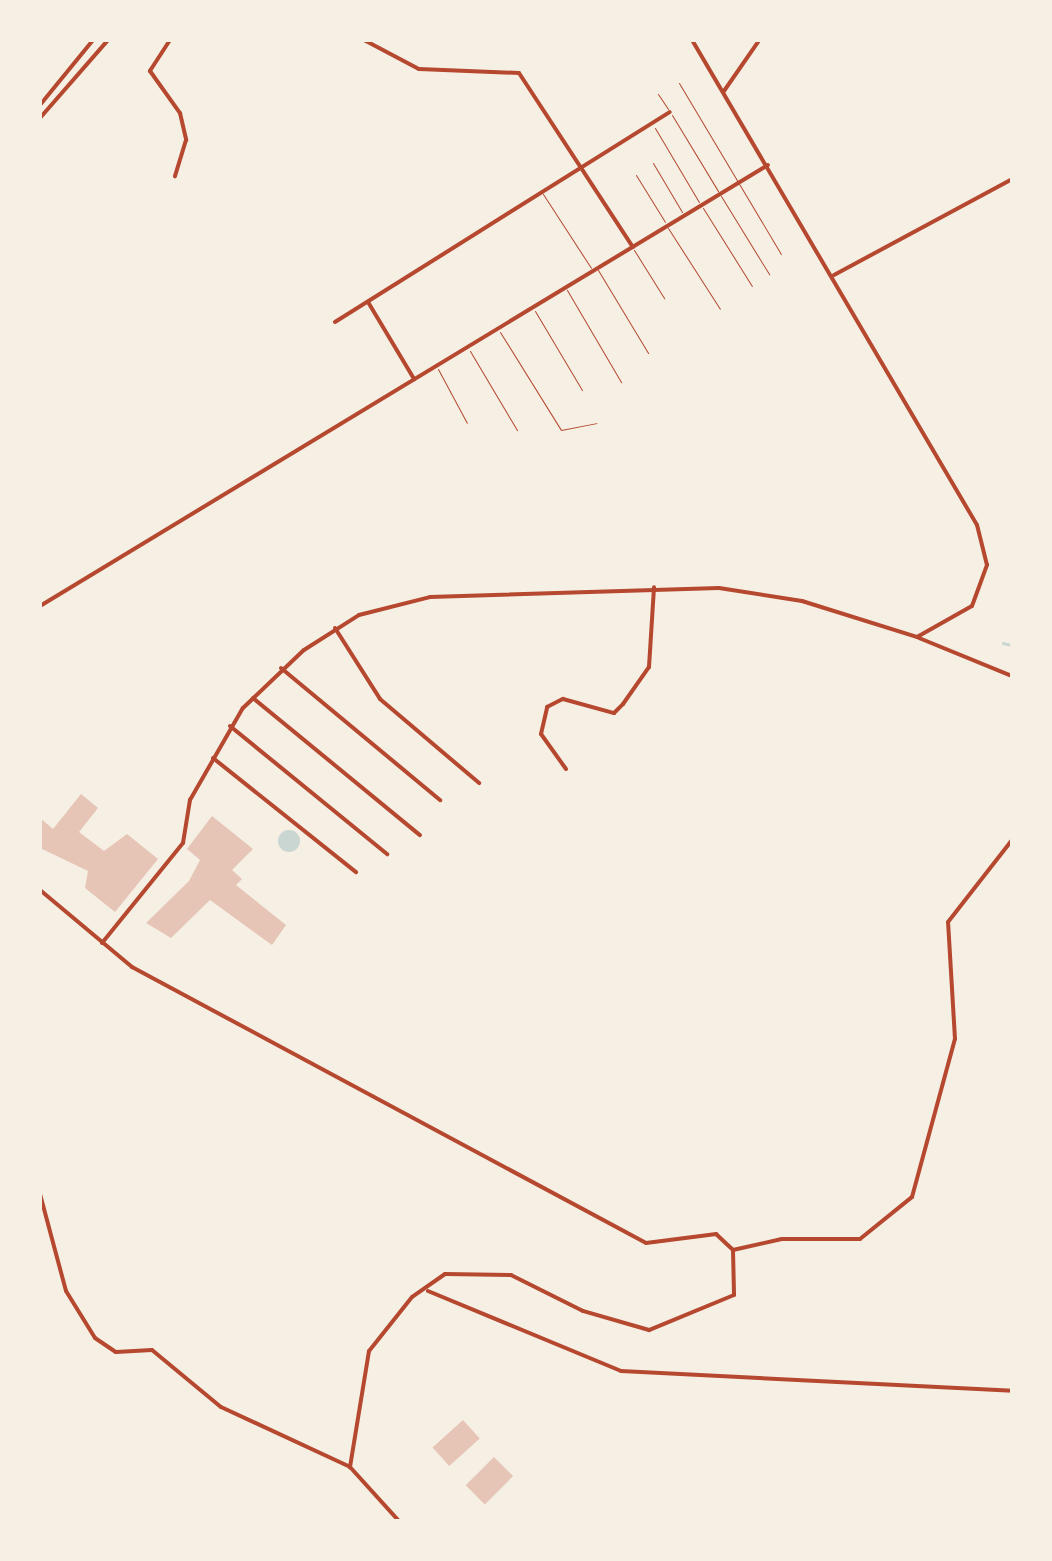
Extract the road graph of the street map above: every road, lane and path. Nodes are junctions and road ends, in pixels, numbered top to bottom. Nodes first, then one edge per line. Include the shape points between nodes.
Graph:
1 (92, 40) edge
2 (108, 40) edge
3 (170, 40) edge
4 (364, 40) edge
5 (692, 40) edge
6 (740, 40) edge
7 (816, 40) edge
8 (758, 42) edge
9 (679, 83) dead end
10 (724, 91) junction
11 (658, 94) dead end
12 (40, 105) edge
13 (670, 112) junction
14 (40, 118) edge
15 (654, 128) dead end
16 (653, 164) dead end
17 (768, 164) junction
18 (582, 167) junction
19 (636, 175) dead end
20 (175, 176) dead end
21 (1012, 179) edge
22 (738, 183) junction
23 (542, 194) junction
24 (720, 194) junction
25 (701, 205) junction
26 (684, 216) junction
27 (667, 226) junction
28 (632, 247) junction
29 (780, 254) dead end
30 (595, 269) junction
31 (769, 274) dead end
32 (834, 275) junction
33 (752, 286) dead end
34 (566, 287) junction
35 (664, 298) dead end
36 (368, 302) junction
37 (532, 307) junction
38 (720, 309) dead end
39 (335, 322) dead end
40 (498, 328) junction
41 (467, 347) junction
42 (648, 353) dead end
43 (436, 365) junction
44 (414, 378) junction
45 (621, 382) dead end
46 (582, 390) dead end
47 (468, 423) dead end
48 (596, 423) dead end
49 (516, 430) dead end
50 (654, 587) junction
51 (40, 606) edge
52 (335, 628) junction
53 (917, 637) junction
54 (281, 668) junction
55 (1012, 676) edge
56 (253, 698) junction
57 (230, 726) junction
58 (212, 758) junction
59 (566, 769) dead end
60 (478, 783) dead end
61 (440, 800) dead end
62 (420, 836) dead end
63 (1012, 840) edge
64 (387, 854) dead end
65 (356, 872) dead end
66 (40, 890) edge
67 (102, 943) junction
68 (40, 1194) edge
69 (734, 1250) junction
70 (428, 1290) junction
71 (1012, 1391) edge
72 (350, 1467) junction
73 (399, 1521) edge

1 - 12 street
2 - 14 street
3 - 20 street via 150,71 180,113 186,140
4 - 18 street via 419,69 514,69
5 - 10 street
6 - 8 street
7 - 8 street
8 - 10 street
9 - 22 lane
10 - 17 street
11 - 13 lane
13 - 18 street
13 - 24 lane
15 - 25 lane
16 - 26 lane
17 - 22 street
17 - 32 street
18 - 23 street
18 - 28 street
19 - 27 lane
21 - 32 street
22 - 24 street
22 - 29 lane
23 - 30 lane
23 - 36 street
24 - 25 street
24 - 31 lane
25 - 26 street
25 - 33 lane
26 - 27 street
27 - 28 street
27 - 38 lane
28 - 30 street
28 - 35 lane
30 - 34 street
30 - 42 lane
32 - 53 street via 986,548 985,580 965,616
34 - 37 street
34 - 45 lane
36 - 39 street
36 - 44 street
37 - 40 street
37 - 46 lane
40 - 41 street
40 - 48 lane via 561,430
41 - 43 street
41 - 49 lane
43 - 44 street
43 - 47 lane
44 - 51 street
50 - 52 street via 430,597
50 - 53 street via 802,601
50 - 59 street via 648,667 623,704 614,713 563,699 548,706 541,734
52 - 54 street
52 - 60 street via 380,700
53 - 55 street
54 - 56 street
54 - 61 street
56 - 57 street
56 - 62 street
57 - 58 street
57 - 64 street
58 - 65 street
58 - 67 street via 190,800 183,843
63 - 69 street via 948,922 955,1039 912,1198 860,1239 782,1239
66 - 67 street
67 - 69 street via 646,1243 716,1234
68 - 72 street via 70,1302 94,1338 116,1352 152,1350 222,1407
69 - 70 street via 734,1295 649,1330 485,1269 444,1274
70 - 71 street via 621,1371
70 - 72 street via 390,1320 370,1351
72 - 73 street

